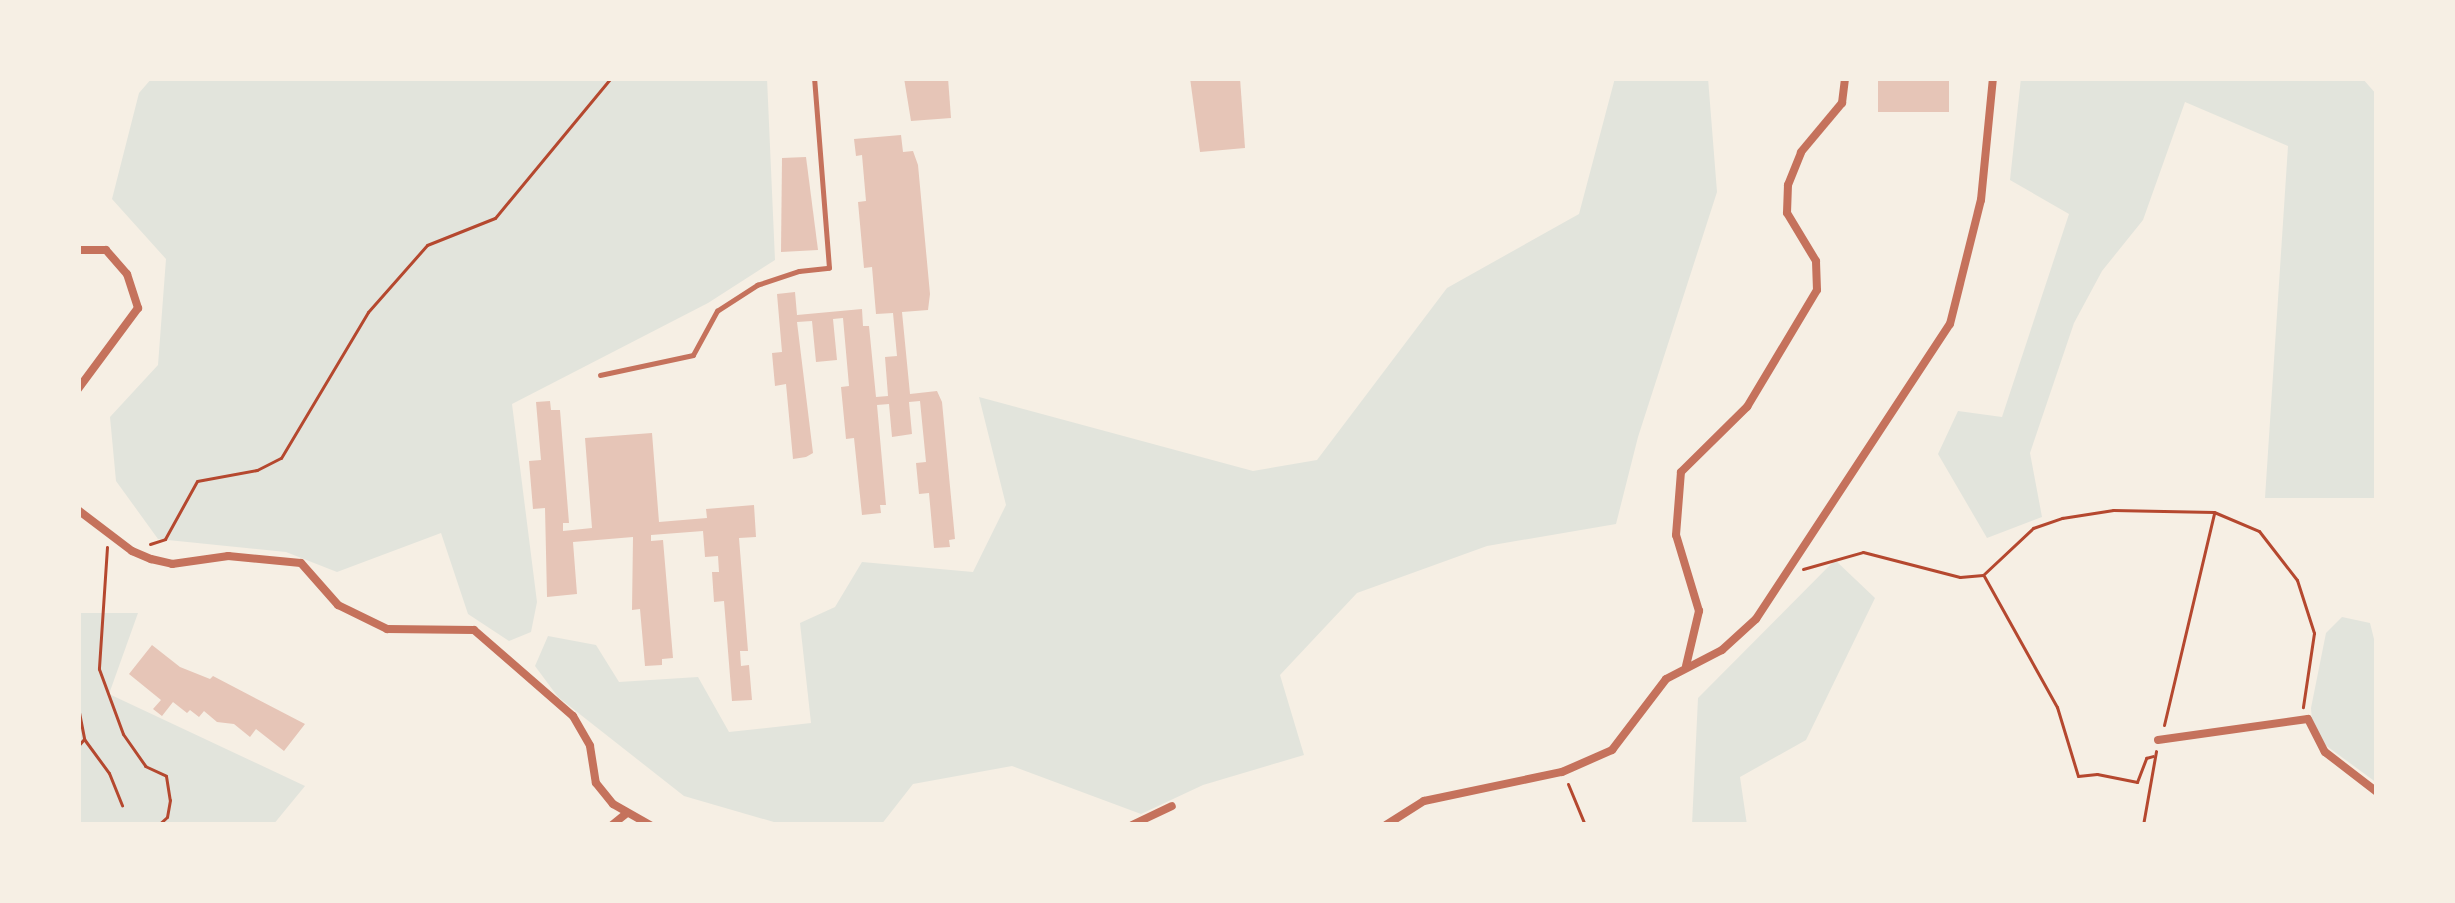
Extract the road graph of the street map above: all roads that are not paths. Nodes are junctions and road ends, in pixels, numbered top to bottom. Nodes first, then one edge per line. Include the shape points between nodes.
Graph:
1 (814, 78) edge
2 (1845, 78) edge
3 (1993, 78) edge
4 (78, 250) edge
5 (600, 375) dead end
6 (78, 389) edge
7 (78, 510) edge
8 (1686, 668) junction
9 (2158, 740) road end
10 (2377, 792) edge
11 (1172, 806) dead end
12 (627, 814) junction
13 (612, 825) edge
14 (650, 825) edge
15 (1132, 825) edge
16 (1385, 825) edge

1 - 5 lane via 829,268 757,286 717,311 693,355
2 - 8 street via 1842,103 1801,152 1788,184 1786,212 1816,261 1817,290 1747,407 1681,472 1676,536 1699,610
3 - 8 street via 1981,200 1950,324 1756,619
4 - 6 street via 106,250 127,274 138,308
7 - 12 street via 132,551 172,564 228,556 301,563 338,605 387,628 474,630 573,716 590,746 596,783
8 - 16 street via 1666,679 1612,750 1562,772 1424,801
9 - 10 street via 2308,719 2325,752
11 - 15 street
12 - 13 street
12 - 14 street

